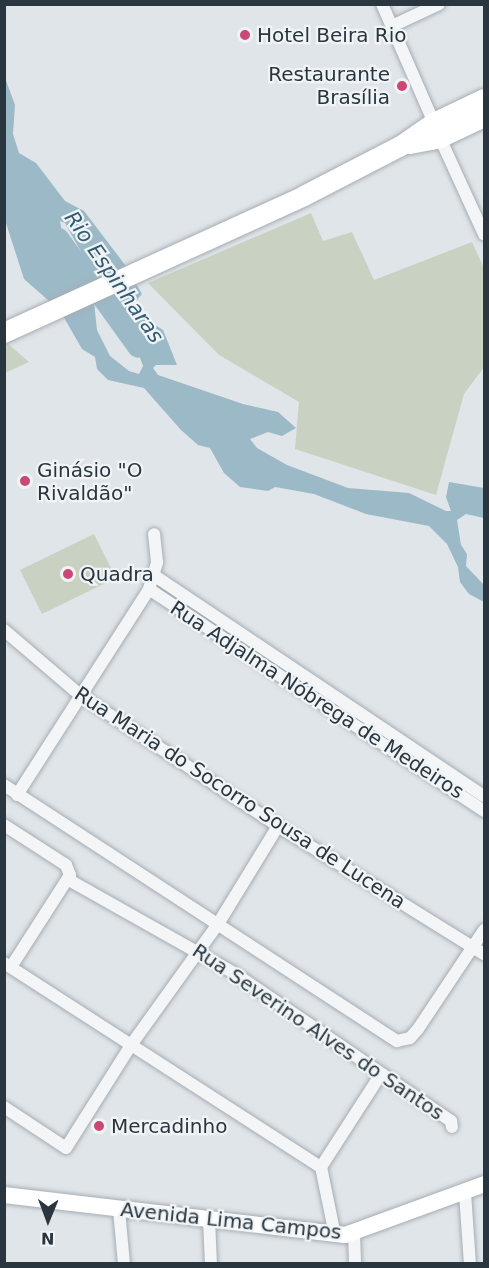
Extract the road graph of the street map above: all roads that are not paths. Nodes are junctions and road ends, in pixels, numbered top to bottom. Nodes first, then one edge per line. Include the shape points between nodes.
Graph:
1 (382, 4) edge
2 (439, 4) edge
3 (392, 26) junction
4 (484, 99) edge
5 (484, 117) edge
6 (437, 130) junction
7 (484, 231) edge
8 (5, 332) edge
9 (154, 534) dead end
10 (155, 576) junction
11 (149, 589) junction
12 (4, 630) edge
13 (80, 694) junction
14 (4, 784) edge
15 (17, 795) junction
16 (484, 796) edge
17 (484, 811) edge
18 (4, 825) edge
19 (278, 826) junction
20 (69, 880) junction
21 (218, 924) junction
22 (484, 930) edge
23 (196, 950) junction
24 (479, 951) edge
25 (8, 965) edge
26 (131, 1045) junction
27 (381, 1074) junction
28 (4, 1107) edge
29 (452, 1127) dead end
30 (321, 1167) junction
31 (484, 1184) edge
32 (465, 1193) junction
33 (4, 1195) edge
34 (119, 1210) junction
35 (209, 1221) junction
36 (354, 1233) junction
37 (335, 1235) junction
38 (124, 1263) edge
39 (211, 1263) edge
40 (356, 1263) edge
41 (470, 1263) edge

1 - 3 street
2 - 3 street
3 - 6 street
4 - 6 main road
5 - 6 main road
6 - 7 street
6 - 8 main road via 304,196
9 - 10 street
10 - 11 street
10 - 16 street, Rua Adjalma Nóbrega de Medeiros
11 - 13 street
11 - 17 street, Rua Adjalma Nóbrega de Medeiros
12 - 13 street, Rua Maria do Socorro Sousa de Lucena
13 - 15 street
13 - 19 street, Rua Maria do Socorro Sousa de Lucena
14 - 15 street, Rua Severino Alves do Santos
15 - 21 street, Rua Severino Alves do Santos
18 - 20 street, Rua Severino Alves do Santos via 66,865
19 - 21 street
19 - 24 street, Rua Maria do Socorro Sousa de Lucena
20 - 23 street, Rua Severino Alves do Santos
20 - 25 street
21 - 23 street
21 - 24 street, Rua Severino Alves do Santos via 391,1038 403,1041 418,1029
22 - 24 street
23 - 26 street
23 - 27 street, Rua Severino Alves do Santos
25 - 26 street
26 - 28 street via 66,1148
26 - 30 street
27 - 29 street, Rua Severino Alves do Santos via 451,1121
27 - 30 street
30 - 37 street
31 - 32 main road, Avenida Lima Campos
32 - 36 main road, Avenida Lima Campos
32 - 41 street
33 - 34 main road, Avenida Lima Campos
34 - 35 main road, Avenida Lima Campos
34 - 38 street
35 - 37 main road, Avenida Lima Campos
35 - 39 street
36 - 37 main road, Avenida Lima Campos
36 - 40 street

